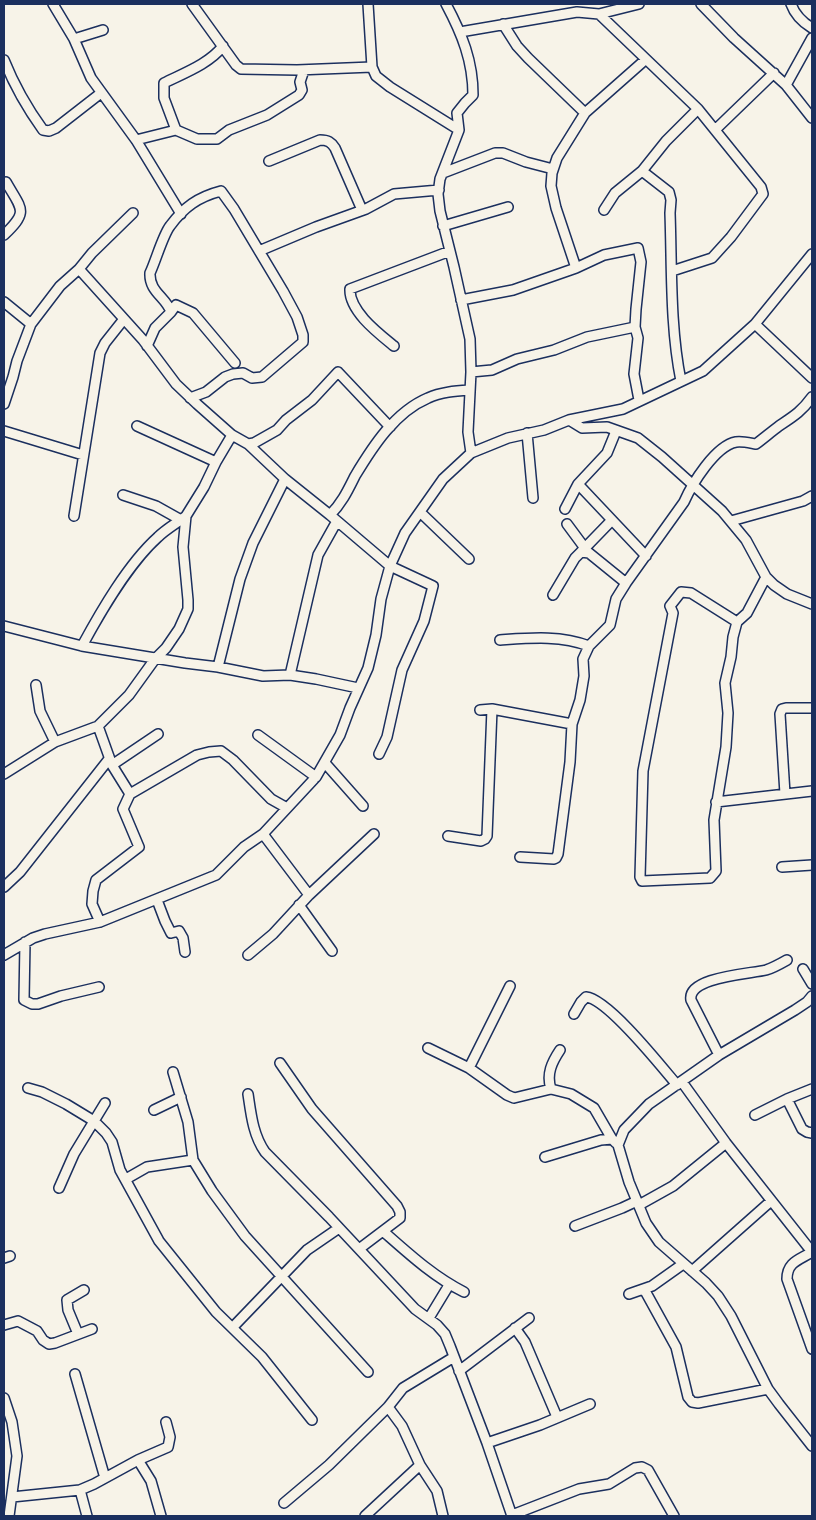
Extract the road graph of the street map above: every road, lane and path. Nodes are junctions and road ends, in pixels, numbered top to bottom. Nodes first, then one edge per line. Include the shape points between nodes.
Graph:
1 (53, 4) edge
2 (192, 4) edge
3 (368, 4) edge
4 (446, 4) edge
5 (639, 4) edge
6 (701, 4) edge
7 (791, 4) edge
8 (599, 14) junction
9 (503, 24) junction
10 (812, 28) edge
11 (103, 30) dead end
12 (460, 32) junction
13 (812, 38) edge
14 (74, 40) junction
15 (223, 46) junction
16 (216, 54) junction
17 (4, 60) edge
18 (232, 60) junction
19 (645, 60) junction
20 (372, 67) junction
21 (304, 70) junction
22 (774, 72) junction
23 (786, 85) junction
24 (101, 92) junction
25 (698, 109) junction
26 (585, 113) junction
27 (812, 118) edge
28 (176, 130) junction
29 (459, 130) junction
30 (715, 130) junction
31 (136, 140) junction
32 (270, 161) dead end
33 (553, 169) junction
34 (642, 171) junction
35 (443, 173) junction
36 (6, 182) dead end
37 (439, 190) junction
38 (508, 207) dead end
39 (362, 210) junction
40 (604, 210) dead end
41 (134, 213) dead end
42 (181, 214) junction
43 (443, 226) junction
44 (4, 235) edge
45 (259, 250) junction
46 (450, 251) junction
47 (812, 254) edge
48 (576, 268) junction
49 (79, 269) junction
50 (672, 271) junction
51 (462, 300) junction
52 (4, 302) edge
53 (172, 312) junction
54 (124, 319) junction
55 (31, 324) junction
56 (755, 324) junction
57 (635, 327) junction
58 (147, 346) junction
59 (394, 346) dead end
60 (235, 363) dead end
61 (471, 372) junction
62 (812, 378) edge
63 (681, 381) junction
64 (470, 390) junction
65 (812, 397) edge
66 (190, 398) junction
67 (639, 400) junction
68 (4, 404) edge
69 (569, 420) junction
70 (137, 426) dead end
71 (390, 427) junction
72 (4, 431) edge
73 (616, 431) junction
74 (527, 433) junction
75 (232, 435) junction
76 (248, 444) junction
77 (471, 453) junction
78 (83, 455) junction
79 (216, 462) junction
80 (285, 479) junction
81 (578, 484) junction
82 (692, 484) junction
83 (123, 495) dead end
84 (812, 496) edge
85 (533, 498) dead end
86 (565, 509) dead end
87 (420, 512) junction
88 (74, 516) dead end
89 (184, 518) junction
90 (334, 518) junction
91 (612, 520) junction
92 (731, 521) junction
93 (567, 524) dead end
94 (585, 551) junction
95 (646, 556) junction
96 (470, 559) dead end
97 (390, 566) junction
98 (766, 577) junction
99 (626, 583) junction
100 (553, 595) dead end
101 (812, 604) edge
102 (738, 622) junction
103 (4, 626) edge
104 (500, 640) dead end
105 (82, 646) junction
106 (589, 646) junction
107 (155, 659) junction
108 (218, 666) junction
109 (290, 675) junction
110 (36, 685) dead end
111 (358, 688) junction
112 (812, 708) edge
113 (492, 709) junction
114 (480, 710) dead end
115 (572, 724) junction
116 (98, 726) junction
117 (158, 734) dead end
118 (258, 734) dead end
119 (55, 742) junction
120 (379, 754) dead end
121 (110, 762) junction
122 (326, 763) junction
123 (4, 774) edge
124 (316, 778) junction
125 (812, 791) edge
126 (130, 794) junction
127 (785, 794) junction
128 (716, 802) junction
129 (363, 806) dead end
130 (286, 808) junction
131 (263, 834) junction
132 (374, 834) dead end
133 (448, 836) dead end
134 (520, 857) dead end
135 (812, 865) edge
136 (782, 867) dead end
137 (4, 887) edge
138 (309, 895) junction
139 (157, 900) junction
140 (299, 905) junction
141 (100, 922) junction
142 (25, 942) junction
143 (332, 951) dead end
144 (185, 952) dead end
145 (4, 955) edge
146 (248, 955) dead end
147 (787, 960) dead end
148 (803, 969) dead end
149 (812, 984) edge
150 (100, 986) dead end
151 (510, 986) dead end
152 (812, 996) edge
153 (574, 1014) dead end
154 (428, 1048) dead end
155 (560, 1050) dead end
156 (719, 1055) junction
157 (280, 1063) dead end
158 (469, 1068) junction
159 (173, 1072) dead end
160 (680, 1084) junction
161 (28, 1088) dead end
162 (551, 1089) junction
163 (812, 1089) edge
164 (248, 1094) dead end
165 (181, 1097) junction
166 (787, 1099) junction
167 (105, 1103) dead end
168 (154, 1110) dead end
169 (754, 1115) dead end
170 (94, 1121) junction
171 (812, 1132) edge
172 (615, 1142) junction
173 (726, 1143) junction
174 (545, 1156) dead end
175 (193, 1160) junction
176 (126, 1179) junction
177 (59, 1188) dead end
178 (771, 1201) junction
179 (638, 1203) junction
180 (575, 1226) dead end
181 (339, 1228) junction
182 (384, 1232) junction
183 (359, 1249) junction
184 (812, 1252) edge
185 (683, 1264) junction
186 (692, 1271) junction
187 (281, 1275) junction
188 (449, 1284) junction
189 (644, 1289) junction
190 (84, 1290) dead end
191 (464, 1292) dead end
192 (629, 1294) dead end
193 (429, 1318) junction
194 (528, 1318) dead end
195 (4, 1325) edge
196 (233, 1327) junction
197 (515, 1328) junction
198 (92, 1329) dead end
199 (78, 1334) junction
200 (812, 1348) edge
201 (454, 1357) junction
202 (459, 1371) junction
203 (368, 1372) dead end
204 (75, 1374) dead end
205 (768, 1389) junction
206 (4, 1398) edge
207 (590, 1404) dead end
208 (388, 1407) junction
209 (557, 1417) junction
210 (312, 1420) dead end
211 (166, 1422) dead end
212 (487, 1443) junction
213 (812, 1446) edge
214 (138, 1460) junction
215 (420, 1465) junction
216 (105, 1478) junction
217 (80, 1490) junction
218 (12, 1497) junction
219 (284, 1502) dead end
220 (9, 1516) edge
221 (87, 1516) edge
222 (161, 1516) edge
223 (366, 1516) edge
224 (443, 1516) edge
225 (512, 1516) edge
226 (674, 1516) edge

1 - 14 street
2 - 15 street
3 - 20 street
4 - 12 street
5 - 8 street
6 - 22 street
7 - 10 street via 802,22
8 - 9 street via 577,12
8 - 19 street
9 - 12 street
9 - 26 street via 528,58
11 - 14 street
12 - 29 street via 471,61 473,95 457,114
13 - 23 street
14 - 24 street
15 - 16 street
15 - 18 street
16 - 18 street
16 - 28 street via 164,83 164,98
17 - 24 street via 31,115 43,130 56,128
18 - 21 street via 241,69
19 - 25 street
19 - 26 street
20 - 21 street
20 - 29 street via 376,76 390,87
21 - 28 street via 299,95 217,139 197,138
22 - 23 street
22 - 30 street
23 - 27 street
24 - 31 street
25 - 30 street
25 - 34 street via 666,140
26 - 33 street
28 - 31 street
29 - 35 street
30 - 50 street via 761,187 763,194 712,258
31 - 42 street
32 - 39 street via 320,140 331,142
33 - 35 street via 495,153
33 - 48 street via 551,186
34 - 40 street via 615,193
34 - 50 street via 669,192 672,200
35 - 37 street
36 - 44 street via 21,215
37 - 39 street via 394,194
37 - 43 street
38 - 43 street
39 - 45 street
41 - 49 street
42 - 45 street via 191,203 221,191
42 - 53 street via 169,227 149,280
43 - 46 street
45 - 66 street via 297,317 303,342 262,377 233,374 206,392
46 - 51 street
46 - 59 street via 350,289 350,296 360,314
47 - 56 street
48 - 51 street via 513,290
48 - 57 street via 604,256 638,248 641,262
49 - 54 street
49 - 55 street via 60,286
50 - 63 street via 677,363
51 - 61 street via 470,338
52 - 55 street
53 - 58 street via 154,328
53 - 60 street via 176,305 194,313
54 - 58 street
54 - 78 street via 100,353
55 - 68 street
56 - 62 street
56 - 63 street via 703,371
57 - 61 street via 587,337 492,370
57 - 67 street via 638,338 634,374
58 - 66 street
61 - 64 street
63 - 67 street
64 - 71 street via 450,391 428,398 398,417
64 - 77 street via 468,432
65 - 82 street via 804,409 756,444 735,442 723,449
66 - 75 street
67 - 69 street via 623,409
69 - 73 street via 582,428 607,427
69 - 74 street
70 - 79 street
71 - 76 street via 338,372 277,430
71 - 90 street via 372,448
72 - 78 street
73 - 81 street via 607,453
73 - 82 street via 638,438
74 - 77 street
74 - 85 street
75 - 76 street
75 - 79 street
76 - 80 street
77 - 87 street via 443,479
78 - 88 street
79 - 89 street
80 - 90 street
80 - 108 street via 253,543 240,579
81 - 86 street
81 - 91 street
82 - 92 street
82 - 95 street via 684,502
83 - 89 street
84 - 92 street
87 - 96 street
87 - 97 street via 405,533
89 - 105 street via 157,537 134,565
89 - 107 street via 188,609 179,629
90 - 97 street
90 - 109 street via 318,555
91 - 94 street
91 - 95 street
92 - 98 street via 746,540
93 - 94 street
94 - 99 street
94 - 100 street via 575,558
95 - 99 street
97 - 111 street via 368,668
97 - 120 street via 433,586 433,589 424,621 402,670 387,737
98 - 101 street via 787,594
98 - 102 street via 747,613
99 - 106 street via 616,599 610,625
102 - 128 street via 725,683 727,730
102 - 128 street via 691,593 681,592 670,606 673,614 643,771 642,881 714,876
103 - 105 street
104 - 106 street via 558,638
105 - 107 street
106 - 115 street via 583,659 580,700
107 - 108 street
107 - 116 street via 129,695
108 - 109 street via 263,676
109 - 111 street
110 - 119 street via 40,711
111 - 122 street
112 - 127 street via 786,708 780,714
113 - 114 street
113 - 115 street
113 - 133 street via 487,836 481,840
115 - 134 street via 566,796 556,858
116 - 119 street
116 - 121 street
117 - 121 street
118 - 124 street
119 - 123 street
121 - 126 street
121 - 137 street via 20,872
122 - 124 street
122 - 129 street
124 - 130 street
125 - 127 street
126 - 130 street via 197,755 221,752 271,799
126 - 141 street via 123,809 139,847 96,880 92,904
127 - 128 street
130 - 131 street
131 - 138 street
131 - 139 street via 244,847 216,875
132 - 138 street
135 - 136 street
138 - 140 street
139 - 141 street
139 - 144 street via 171,932 179,931 183,938
140 - 143 street
140 - 146 street
141 - 142 street via 45,934
142 - 145 street
142 - 150 street via 24,1000 28,1003 38,1004
147 - 156 street via 768,970 715,979 692,990 691,1000
148 - 149 street
151 - 158 street
152 - 156 street via 795,1010
153 - 160 street via 586,997 603,1005
154 - 158 street
155 - 162 street via 550,1070
156 - 160 street
157 - 182 street via 312,1109 397,1206 400,1218
158 - 162 street via 514,1098
159 - 165 street
160 - 172 street via 649,1104
160 - 173 street
161 - 170 street via 42,1092
162 - 172 street via 571,1094 594,1108
163 - 166 street
164 - 181 street via 254,1127 265,1152
165 - 168 street
165 - 175 street
166 - 169 street
166 - 171 street via 802,1129
167 - 170 street
170 - 176 street via 112,1142
170 - 177 street
172 - 174 street via 601,1140
172 - 179 street
173 - 178 street
173 - 179 street via 673,1186
175 - 176 street via 147,1167
175 - 187 street via 226,1213
176 - 196 street via 159,1241 216,1312
178 - 184 street
178 - 186 street
179 - 180 street
179 - 185 street via 659,1242
181 - 183 street
181 - 187 street via 307,1250
182 - 183 street
182 - 188 street
183 - 193 street via 416,1309
184 - 200 street via 791,1264 787,1270 787,1279
185 - 186 street
185 - 189 street
186 - 205 street via 718,1296 731,1316
187 - 196 street
187 - 203 street
188 - 191 street
188 - 193 street
189 - 192 street
189 - 205 street via 676,1346 692,1402
190 - 199 street via 67,1300
193 - 201 street via 445,1334
194 - 197 street
195 - 199 street via 18,1321 31,1326 49,1344
196 - 210 street via 262,1357
197 - 202 street
197 - 209 street via 525,1342
198 - 199 street
201 - 202 street
201 - 208 street via 403,1388
202 - 212 street
204 - 216 street
205 - 213 street
206 - 218 street via 15,1439
207 - 209 street
208 - 215 street via 402,1426
208 - 219 street via 329,1465
209 - 212 street
211 - 214 street via 170,1437 168,1447
212 - 225 street
214 - 216 street
214 - 222 street via 150,1481
215 - 223 street
215 - 224 street via 437,1491
216 - 217 street
217 - 218 street
217 - 221 street
218 - 220 street
225 - 226 street via 579,1489 609,1484 642,1467 648,1470

